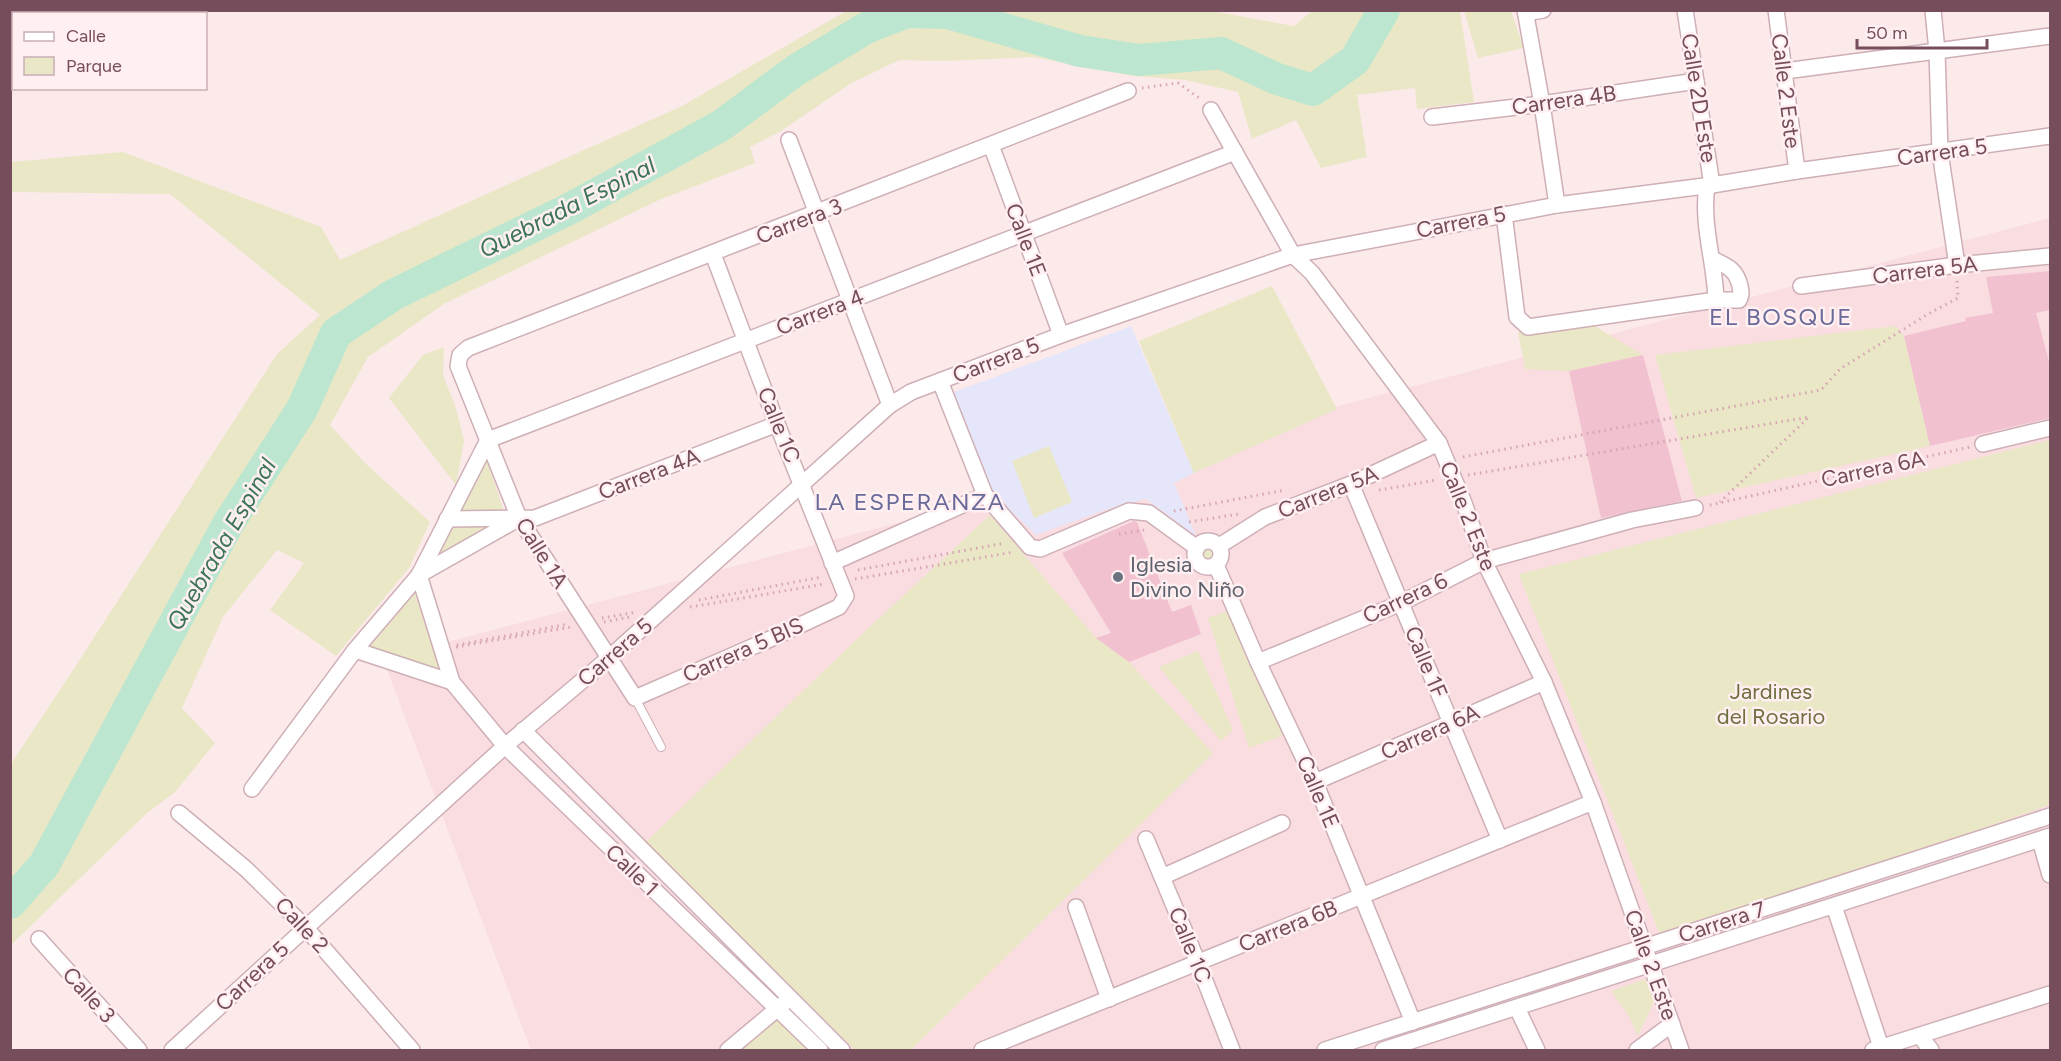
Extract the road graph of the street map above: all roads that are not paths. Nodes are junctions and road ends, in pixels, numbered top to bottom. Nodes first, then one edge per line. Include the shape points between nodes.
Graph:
1 (1543, 10) edge
2 (1685, 10) edge
3 (1776, 10) edge
4 (1933, 10) edge
5 (1525, 12) edge
6 (2050, 36) edge
7 (1937, 51) junction
8 (1785, 71) junction
9 (1696, 81) junction
10 (1128, 91) road end
11 (1542, 104) junction
12 (1211, 110) road end
13 (1432, 117) dead end
14 (2050, 136) edge
15 (789, 140) dead end
16 (991, 145) junction
17 (1235, 152) junction
18 (1940, 152) junction
19 (1797, 171) junction
20 (1710, 186) junction
21 (1557, 205) junction
22 (817, 214) junction
23 (1504, 214) junction
24 (1024, 234) junction
25 (713, 254) junction
26 (1293, 255) junction
27 (2050, 256) edge
28 (1712, 259) junction
29 (1957, 265) junction
30 (1801, 286) dead end
31 (1716, 300) junction
32 (850, 301) junction
33 (1062, 335) junction
34 (746, 341) junction
35 (468, 348) joint
36 (940, 381) junction
37 (890, 405) junction
38 (777, 424) junction
39 (2050, 428) edge
40 (488, 441) junction
41 (1439, 443) junction
42 (1983, 444) road end
43 (803, 483) junction
44 (1351, 484) junction
45 (985, 495) junction
46 (1695, 508) road end
47 (519, 518) junction
48 (447, 519) junction
49 (1219, 546) junction
50 (1197, 548) junction
51 (1484, 561) junction
52 (832, 563) junction
53 (1216, 564) junction
54 (418, 575) junction
55 (846, 596) joint
56 (1401, 603) junction
57 (355, 650) junction
58 (609, 658) junction
59 (1258, 662) junction
60 (452, 682) junction
61 (1544, 682) junction
62 (635, 698) junction
63 (1451, 723) junction
64 (524, 730) junction
65 (505, 746) junction
66 (661, 747) dead end
67 (1315, 782) junction
68 (252, 789) dead end
69 (1593, 802) junction
70 (179, 813) dead end
71 (2050, 816) edge
72 (1282, 823) dead end
73 (2045, 838) edge
74 (1146, 839) dead end
75 (1500, 840) junction
76 (2050, 875) edge
77 (1162, 877) junction
78 (1362, 896) junction
79 (1834, 906) junction
80 (1076, 907) dead end
81 (306, 927) junction
82 (39, 939) dead end
83 (1644, 947) junction
84 (1198, 963) junction
85 (1651, 965) junction
86 (2050, 994) edge
87 (790, 999) junction
88 (1109, 999) junction
89 (1517, 1008) junction
90 (776, 1009) junction
91 (1413, 1022) junction
92 (1672, 1024) junction
93 (1920, 1036) junction
94 (1425, 1044) edge
95 (139, 1050) edge
96 (172, 1050) edge
97 (412, 1050) edge
98 (728, 1050) edge
99 (820, 1050) edge
100 (842, 1050) edge
101 (982, 1050) edge
102 (1232, 1050) edge
103 (1325, 1050) edge
104 (1383, 1050) edge
105 (1537, 1050) edge
106 (1637, 1050) edge
107 (1682, 1050) edge
108 (1879, 1050) edge
109 (1931, 1050) edge

1 - 5 street
2 - 9 street, Calle 2D Este
3 - 8 street, Calle 2 Este
4 - 7 street
5 - 11 street
6 - 7 street
7 - 8 street
7 - 18 street
8 - 19 street, Calle 2 Este
9 - 11 street, Carrera 4B
9 - 20 street, Calle 2D Este
10 - 16 street, Carrera 3
11 - 13 street, Carrera 4B
11 - 21 street
12 - 17 street, Calle 2 Este
14 - 18 street, Carrera 5
15 - 22 street
16 - 22 street, Carrera 3
16 - 24 street, Calle 1E
17 - 24 street, Carrera 4
17 - 26 street, Calle 2 Este
18 - 19 street, Carrera 5
18 - 29 street
19 - 20 street, Carrera 5
20 - 21 street, Carrera 5
20 - 28 street, Calle 2D Este via 1705,212
21 - 23 street, Carrera 5
22 - 25 street, Carrera 3
22 - 32 street
23 - 26 street, Carrera 5
23 - 31 street via 1517,317 1528,327
24 - 32 street, Carrera 4
24 - 33 street, Calle 1E
25 - 34 street, Calle 1C
25 - 35 street, Carrera 3
26 - 33 street, Carrera 5
26 - 41 street, Calle 2 Este via 1312,273
27 - 29 street, Carrera 5A
28 - 31 street, Calle 2D Este
28 - 31 street via 1733,269 1741,293 1739,300
29 - 30 street, Carrera 5A
32 - 34 street, Carrera 4
32 - 37 street
33 - 36 street, Carrera 5
34 - 38 street, Calle 1C
34 - 40 street, Carrera 4
35 - 40 street, Calle 1A via 460,355 458,366
36 - 37 street, Carrera 5
36 - 45 street
37 - 43 street, Carrera 5
38 - 43 street, Calle 1C
38 - 47 street, Carrera 4A via 535,518
39 - 42 street
40 - 47 street, Calle 1A
40 - 48 street
41 - 44 street, Carrera 5A
41 - 51 street, Calle 2 Este
43 - 52 street, Calle 1C
43 - 58 street, Carrera 5
44 - 49 street, Carrera 5A via 1265,517
44 - 56 street, Calle 1F
45 - 50 street via 1030,547 1040,549 1129,512 1149,513
45 - 52 street
46 - 51 street, Carrera 6 via 1632,520
47 - 48 street, Carrera 4A
47 - 54 street, Carrera 4A
47 - 58 street, Calle 1A
48 - 54 street
49 - 50 street via 1207,541
49 - 53 street via 1222,554
50 - 53 street via 1195,556 1199,563 1208,567
51 - 56 street, Carrera 6
51 - 61 street, Calle 2 Este
52 - 55 street, Calle 1C
53 - 59 street, Calle 1E
54 - 57 street
54 - 60 street, Calle 1
55 - 62 street, Carrera 5 BIS via 839,607
56 - 59 street, Carrera 6
56 - 63 street, Calle 1F
57 - 60 street
57 - 68 street
58 - 62 street, Calle 1A
58 - 64 street, Carrera 5
59 - 67 street, Calle 1E
60 - 65 street, Calle 1
61 - 63 street, Carrera 6A
61 - 69 street, Calle 2 Este
62 - 66 lane, Calle 1A
63 - 67 street, Carrera 6A
63 - 75 street, Calle 1F
64 - 65 street, Carrera 5
64 - 87 street, Calle 1
65 - 81 street, Carrera 5
65 - 90 street, Calle 1
67 - 78 street, Calle 1E
69 - 75 street, Carrera 6B
69 - 83 street, Calle 2 Este
70 - 81 street, Calle 2 via 246,869
71 - 83 street, Carrera 7
72 - 77 street
73 - 76 street
73 - 79 street, Carrera 7
74 - 77 street, Calle 1C
75 - 78 street, Carrera 6B
77 - 84 street, Calle 1C
78 - 84 street, Carrera 6B
78 - 91 street, Calle 1E
79 - 85 street, Carrera 7
79 - 108 street
80 - 88 street
81 - 96 street, Carrera 5
81 - 97 street, Calle 2
82 - 95 street, Calle 3
83 - 85 street, Calle 2 Este
83 - 91 street, Carrera 7
84 - 88 street, Carrera 6B
84 - 102 street, Calle 1C
85 - 89 street, Carrera 7
85 - 92 street, Calle 2 Este
86 - 93 street
87 - 90 street
87 - 100 street, Calle 1
88 - 101 street, Carrera 6B
89 - 94 street, Carrera 7
89 - 105 street
90 - 98 street
90 - 99 street, Calle 1
91 - 103 street, Carrera 7
92 - 106 street
92 - 107 street, Calle 2 Este
93 - 108 street
93 - 109 street
94 - 104 street, Carrera 7

